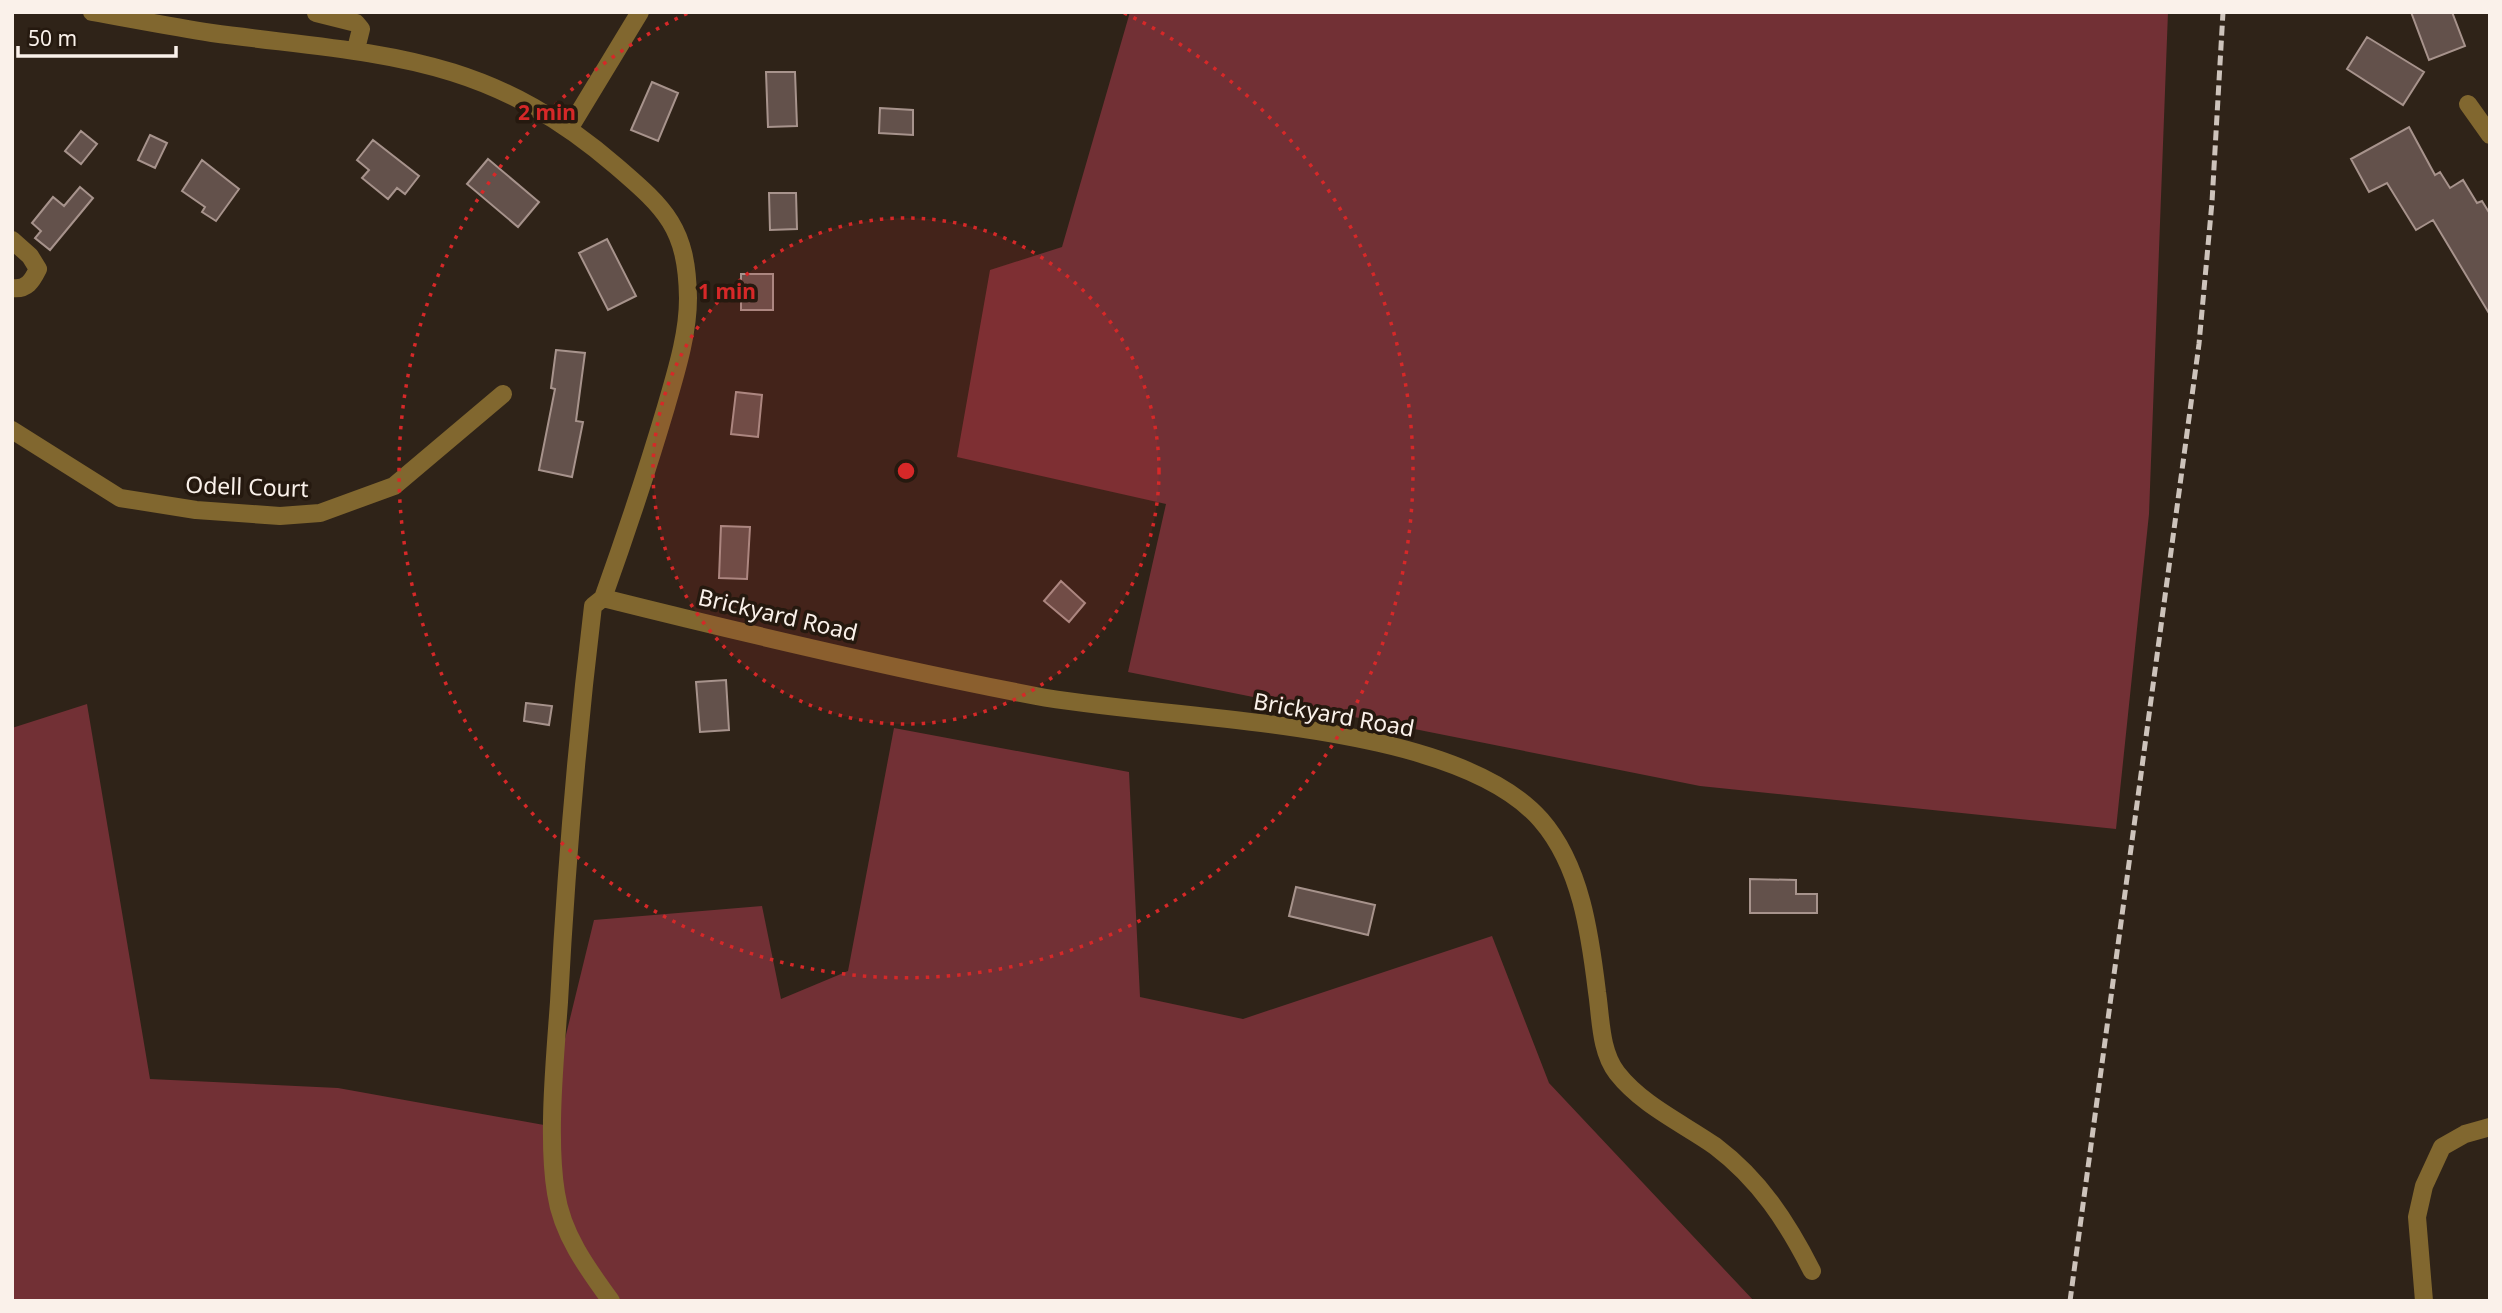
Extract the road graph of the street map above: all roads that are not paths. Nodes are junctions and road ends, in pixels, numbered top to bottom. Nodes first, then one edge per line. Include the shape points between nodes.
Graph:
1 (92, 12) edge
2 (640, 12) edge
3 (316, 13) edge
4 (304, 43) junction
5 (356, 49) junction
6 (2468, 104) dead end
7 (569, 129) junction
8 (2490, 135) edge
9 (12, 240) edge
10 (12, 288) edge
11 (503, 394) dead end
12 (12, 430) edge
13 (603, 598) junction
14 (2490, 1127) edge
15 (1812, 1272) dead end
16 (611, 1301) edge
17 (2424, 1301) edge

1 - 4 street
2 - 7 street
3 - 4 street
3 - 5 street via 356,23 361,29
4 - 5 street
5 - 7 street via 462,74 527,102
6 - 8 street
7 - 13 street via 646,191 670,217 684,259 688,294 679,361
9 - 10 street via 38,269 31,283
11 - 12 street, Odell Court via 394,486 320,513 280,516 120,498
13 - 15 street, Brickyard Road via 1042,698 1363,740 1451,765 1502,788 1538,817 1560,848 1587,920 1605,1047 1616,1071 1643,1097 1749,1176 1790,1227
13 - 16 street via 593,606 566,866 553,1166 562,1220
14 - 17 street via 2442,1147 2424,1185 2417,1217

